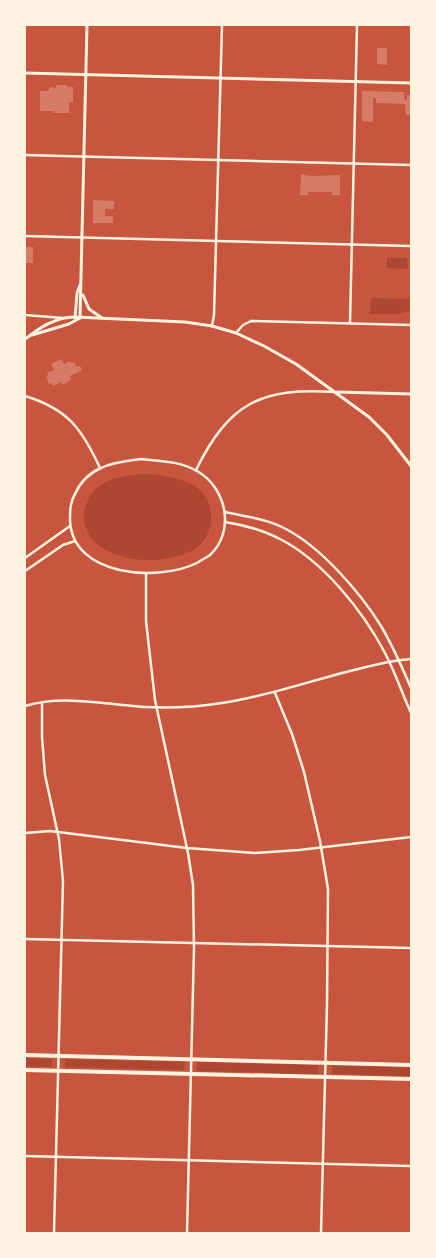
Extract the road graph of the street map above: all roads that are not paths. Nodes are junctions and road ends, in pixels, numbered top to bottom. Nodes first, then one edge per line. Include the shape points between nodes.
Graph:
1 (87, 25) edge
2 (222, 25) edge
3 (357, 25) edge
4 (25, 73) edge
5 (86, 75) junction
6 (220, 79) junction
7 (356, 82) junction
8 (411, 83) edge
9 (25, 155) edge
10 (84, 157) junction
11 (218, 160) junction
12 (354, 163) junction
13 (411, 165) edge
14 (25, 236) edge
15 (82, 237) junction
16 (217, 240) junction
17 (352, 244) junction
18 (411, 246) edge
19 (81, 282) junction
20 (82, 292) junction
21 (25, 315) edge
22 (64, 318) junction
23 (80, 318) junction
24 (102, 318) junction
25 (75, 319) junction
26 (350, 323) junction
27 (411, 325) edge
28 (212, 326) junction
29 (236, 333) junction
30 (32, 336) junction
31 (25, 339) edge
32 (336, 392) junction
33 (411, 394) edge
34 (25, 396) edge
35 (411, 466) edge
36 (100, 468) junction
37 (196, 470) junction
38 (225, 512) junction
39 (225, 522) junction
40 (70, 526) junction
41 (75, 540) junction
42 (25, 558) edge
43 (25, 571) edge
44 (146, 574) junction
45 (411, 659) edge
46 (400, 660) junction
47 (388, 662) junction
48 (411, 688) edge
49 (275, 693) junction
50 (42, 702) junction
51 (25, 706) edge
52 (156, 707) junction
53 (411, 713) edge
54 (58, 832) junction
55 (25, 833) edge
56 (411, 837) edge
57 (187, 848) junction
58 (321, 848) junction
59 (25, 938) edge
60 (61, 940) junction
61 (194, 942) junction
62 (328, 946) junction
63 (411, 948) edge
64 (25, 1055) edge
65 (58, 1056) junction
66 (191, 1059) junction
67 (325, 1063) junction
68 (411, 1065) edge
69 (25, 1070) edge
70 (58, 1070) junction
71 (191, 1073) junction
72 (325, 1076) junction
73 (411, 1079) edge
74 (25, 1156) edge
75 (56, 1157) junction
76 (188, 1160) junction
77 (323, 1163) junction
78 (411, 1166) edge
79 (54, 1233) edge
80 (187, 1233) edge
81 (321, 1233) edge

1 - 5 street
2 - 6 street
3 - 7 street
4 - 5 street
5 - 6 street
5 - 10 street
6 - 7 street
6 - 11 street
7 - 8 street
7 - 12 street
9 - 10 street
10 - 11 street
10 - 15 street
11 - 12 street
11 - 16 street
12 - 13 street
12 - 17 street
14 - 15 street
15 - 16 street
15 - 19 street
16 - 17 street
16 - 28 street
17 - 18 street
17 - 26 street
19 - 20 street
19 - 25 street
20 - 23 street
20 - 24 street via 89,309
21 - 22 street
22 - 25 street
22 - 30 street via 38,329
23 - 24 street
23 - 25 street
24 - 28 street via 166,320
25 - 30 street
26 - 27 street
26 - 29 street via 251,321
28 - 29 street
29 - 32 street via 288,359
30 - 31 street
32 - 33 street
32 - 35 street via 378,424
32 - 37 street via 280,394 251,403 225,423
34 - 36 street via 52,406 67,417 84,437
36 - 37 street via 141,459 167,461
36 - 40 street via 88,476 75,493
37 - 38 street via 216,489
38 - 39 street
38 - 46 street via 284,528 307,543 370,610
39 - 44 street via 217,548 209,556 173,571
39 - 47 street via 256,529 300,551 337,586 361,616
40 - 41 street
40 - 42 street
41 - 43 street
41 - 44 street via 81,550 94,560 114,569
44 - 52 street via 146,620
45 - 46 street
46 - 47 street
46 - 48 street
47 - 49 street
47 - 53 street
49 - 52 street via 221,703
49 - 58 street via 304,772
50 - 51 street
50 - 52 street via 60,699
50 - 54 street via 46,775
52 - 57 street
54 - 55 street
54 - 57 street
54 - 60 street via 63,881
56 - 58 street
57 - 58 street via 255,853
57 - 61 street via 193,884
58 - 62 street via 328,889
59 - 60 street
60 - 61 street
60 - 65 street
61 - 62 street
61 - 66 street
62 - 63 street
62 - 67 street
64 - 65 main road
65 - 66 main road
65 - 70 street
66 - 67 main road
66 - 71 street
67 - 68 main road
67 - 72 street
69 - 70 main road
70 - 71 main road
70 - 75 street
71 - 72 main road
71 - 76 street
72 - 73 main road
72 - 77 street
74 - 75 street
75 - 76 street
75 - 79 street
76 - 77 street
76 - 80 street
77 - 78 street
77 - 81 street

